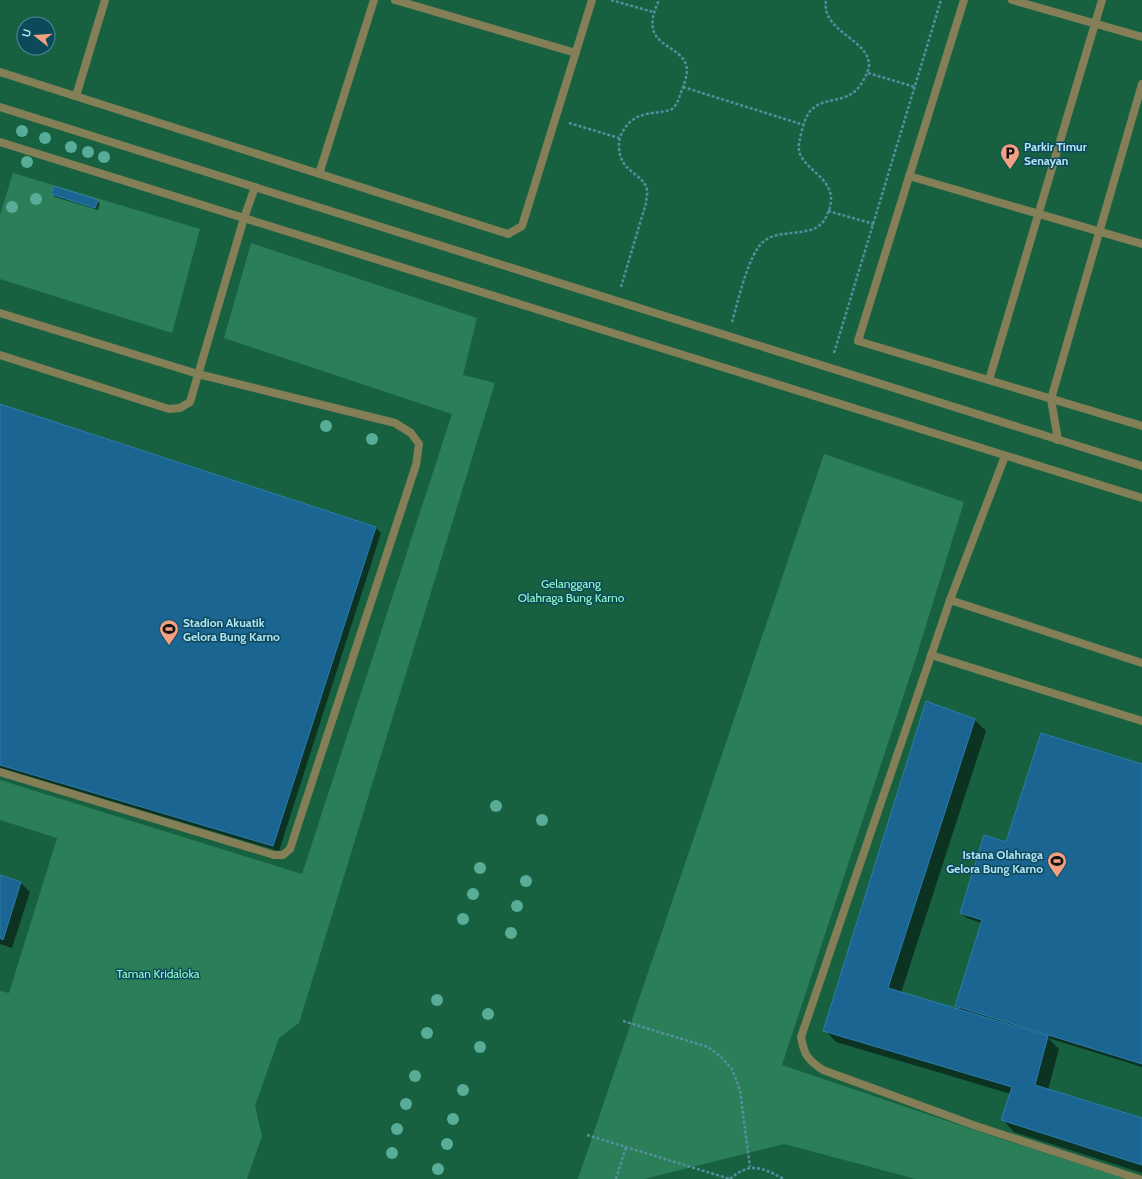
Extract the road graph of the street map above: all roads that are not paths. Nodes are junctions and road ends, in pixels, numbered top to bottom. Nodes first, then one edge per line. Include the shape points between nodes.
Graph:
1 (105, 0) edge
2 (374, 0) edge
3 (395, 0) edge
4 (592, 0) edge
5 (964, 0) edge
6 (1012, 0) edge
7 (1102, 0) edge
8 (1094, 23) junction
9 (1142, 37) edge
10 (576, 53) junction
11 (0, 72) edge
12 (1142, 84) edge
13 (76, 96) junction
14 (0, 107) edge
15 (0, 142) edge
16 (319, 174) junction
17 (909, 176) junction
18 (255, 187) junction
19 (1038, 214) junction
20 (244, 218) junction
21 (1100, 232) junction
22 (1142, 244) edge
23 (0, 313) edge
24 (0, 355) edge
25 (198, 374) junction
26 (989, 380) junction
27 (1051, 398) junction
28 (1142, 426) edge
29 (1058, 440) junction
30 (1005, 456) junction
31 (1142, 466) edge
32 (1142, 498) edge
33 (950, 600) junction
34 (931, 655) junction
35 (1142, 663) edge
36 (1142, 721) edge
37 (0, 772) edge
38 (1139, 1179) edge

1 - 13 lane
2 - 16 lane
3 - 10 lane
4 - 10 lane
5 - 17 lane
6 - 8 lane
7 - 8 lane
8 - 9 lane
8 - 19 lane
10 - 16 lane via 522,226 508,234
11 - 13 lane
12 - 21 lane
13 - 16 lane
14 - 18 lane
15 - 20 lane
17 - 19 lane
17 - 26 lane via 858,341
18 - 20 lane
18 - 29 lane
19 - 21 lane
19 - 26 lane
20 - 25 lane
20 - 30 lane
21 - 22 lane
21 - 27 lane
23 - 25 lane
24 - 25 lane via 169,409 180,408 190,402
25 - 37 lane via 395,423 411,433 419,444 416,464 290,849 283,855 274,855
26 - 27 lane
27 - 28 lane
27 - 29 lane
29 - 31 lane
30 - 32 lane
30 - 33 lane
33 - 34 lane
33 - 35 lane
34 - 36 lane
34 - 38 lane via 801,1037 803,1052 811,1062 823,1070 861,1085 976,1126

